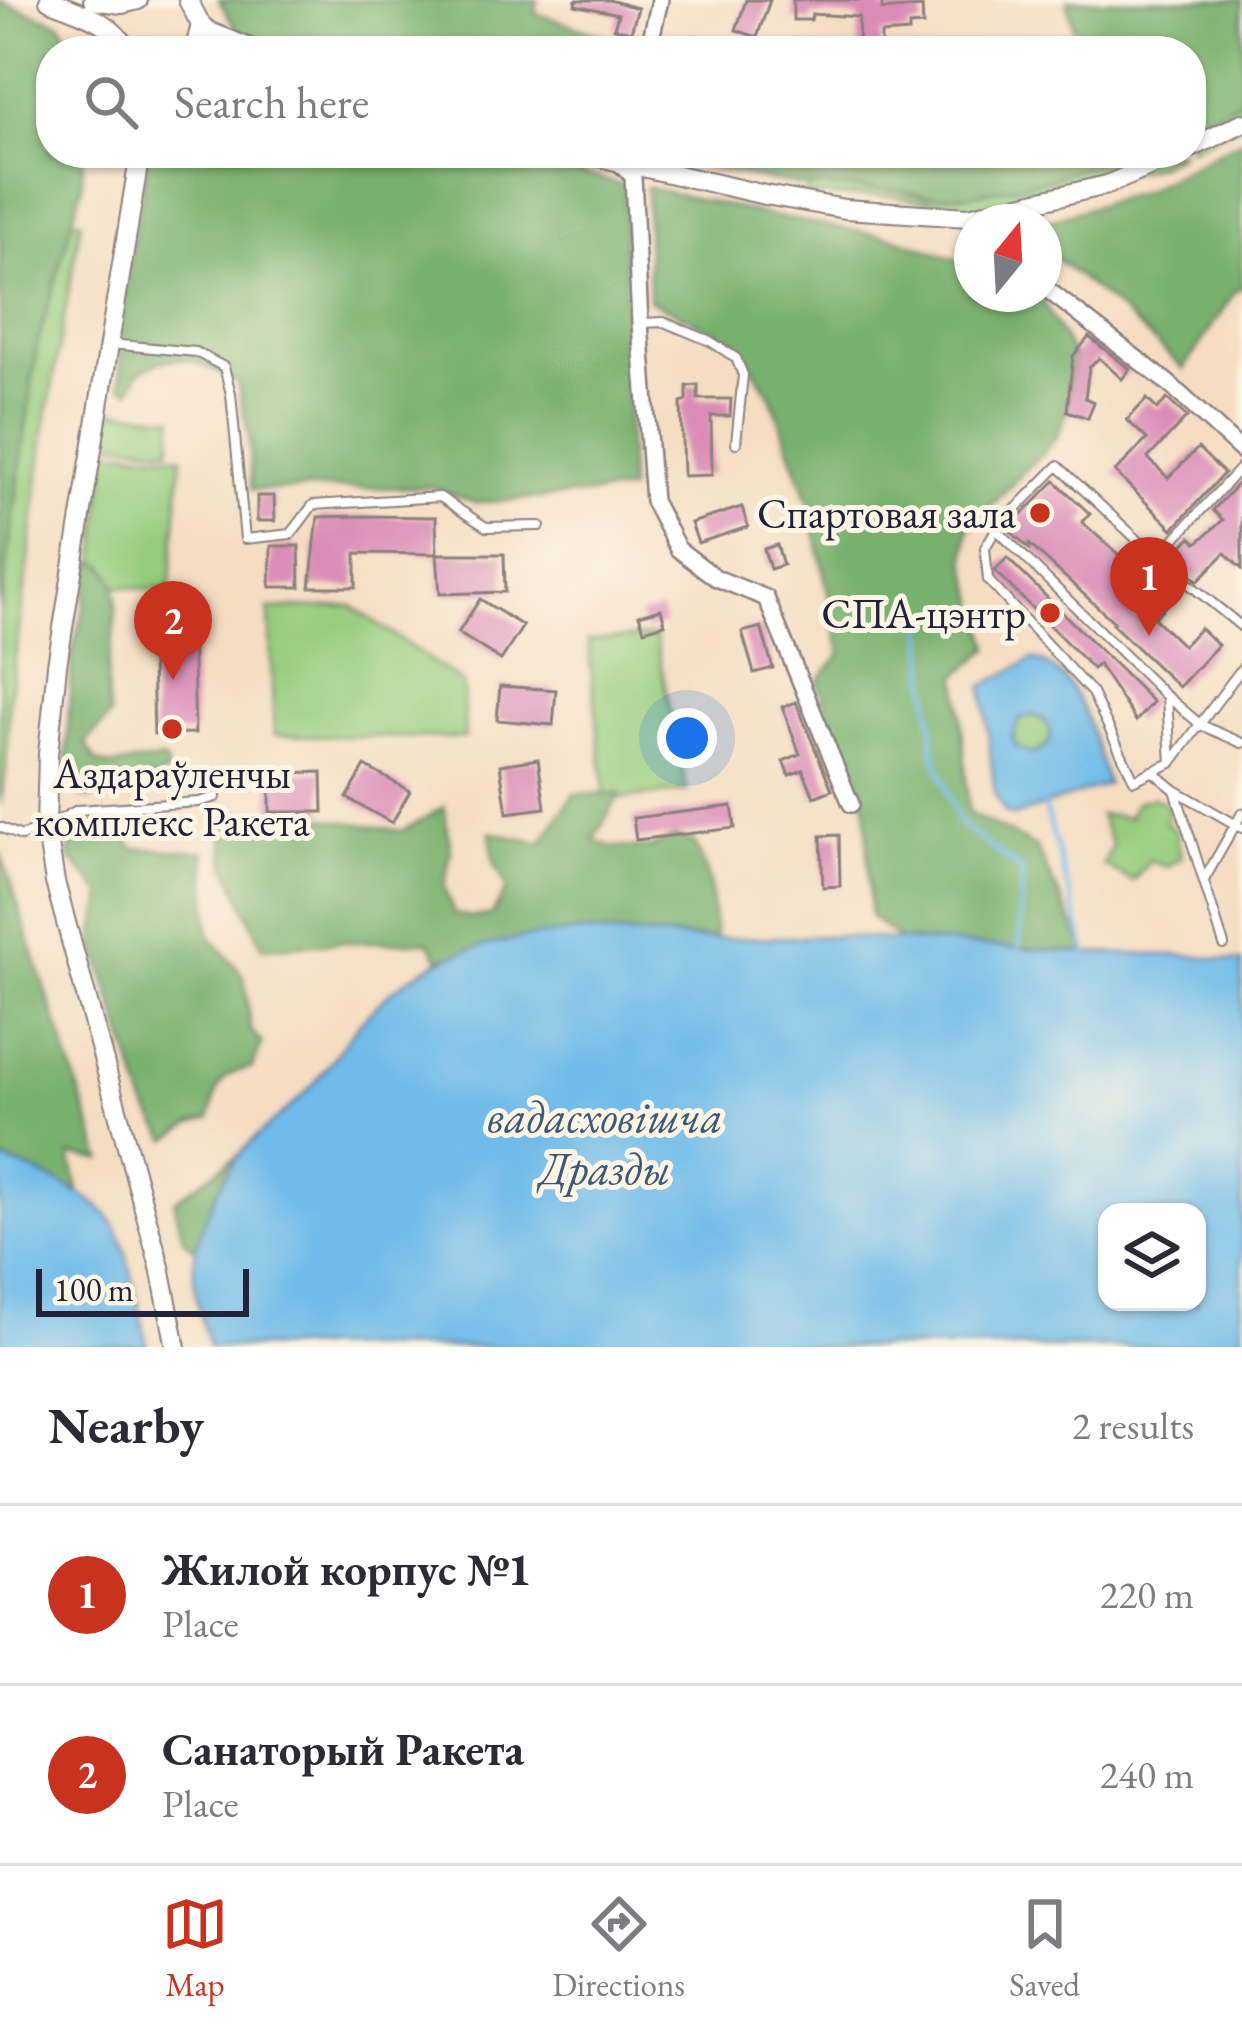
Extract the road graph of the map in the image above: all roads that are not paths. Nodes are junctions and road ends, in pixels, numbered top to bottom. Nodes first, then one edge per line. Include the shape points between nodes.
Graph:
1 (49, 0) edge
2 (93, 0) edge
3 (660, 0) edge
4 (136, 1) edge
5 (190, 1) edge
6 (201, 25) junction
7 (116, 36) edge
8 (125, 36) edge
9 (198, 36) edge
10 (224, 36) edge
11 (653, 36) edge
12 (1242, 123) edge
13 (1206, 141) edge
14 (136, 168) edge
15 (626, 168) edge
16 (657, 168) edge
17 (1144, 168) edge
18 (1033, 204) edge
19 (954, 219) edge
20 (1062, 301) edge
21 (640, 323) junction
22 (108, 344) junction
23 (736, 443) dead end
24 (1242, 451) edge
25 (1242, 466) edge
26 (540, 526) dead end
27 (996, 529) junction
28 (1157, 558) junction
29 (1242, 627) edge
30 (1242, 668) edge
31 (1166, 697) junction
32 (1201, 725) junction
33 (1242, 743) edge
34 (1171, 763) junction
35 (1152, 770) junction
36 (1174, 790) junction
37 (216, 797) dead end
38 (851, 804) dead end
39 (1242, 813) edge
40 (46, 826) junction
41 (1239, 826) edge
42 (0, 827) edge
43 (1204, 881) junction
44 (1224, 945) dead end
45 (176, 1347) edge

1 - 7 street via 102,21
2 - 4 street
3 - 11 street
4 - 8 street
5 - 6 street
6 - 9 street
6 - 10 street
12 - 13 street
14 - 22 street
15 - 21 street via 634,176
16 - 19 street via 845,209
17 - 18 street
20 - 24 street
21 - 23 lane via 664,322 736,358 743,375
21 - 38 street via 653,501 678,549 716,578 766,598
22 - 26 lane via 196,352 224,368 244,538 291,535 313,506 440,496 486,527
22 - 40 street via 57,665
25 - 28 lane
27 - 28 lane via 1058,466
27 - 31 lane
27 - 35 lane via 985,548 988,580 1092,693 1134,780
28 - 29 lane
30 - 32 lane
31 - 32 lane
31 - 34 lane
32 - 33 lane
32 - 34 lane
34 - 35 lane
35 - 36 lane
36 - 41 lane
36 - 43 lane
37 - 40 lane via 77,810
39 - 41 lane
40 - 42 lane via 20,836
40 - 45 street
41 - 43 lane
43 - 44 lane

